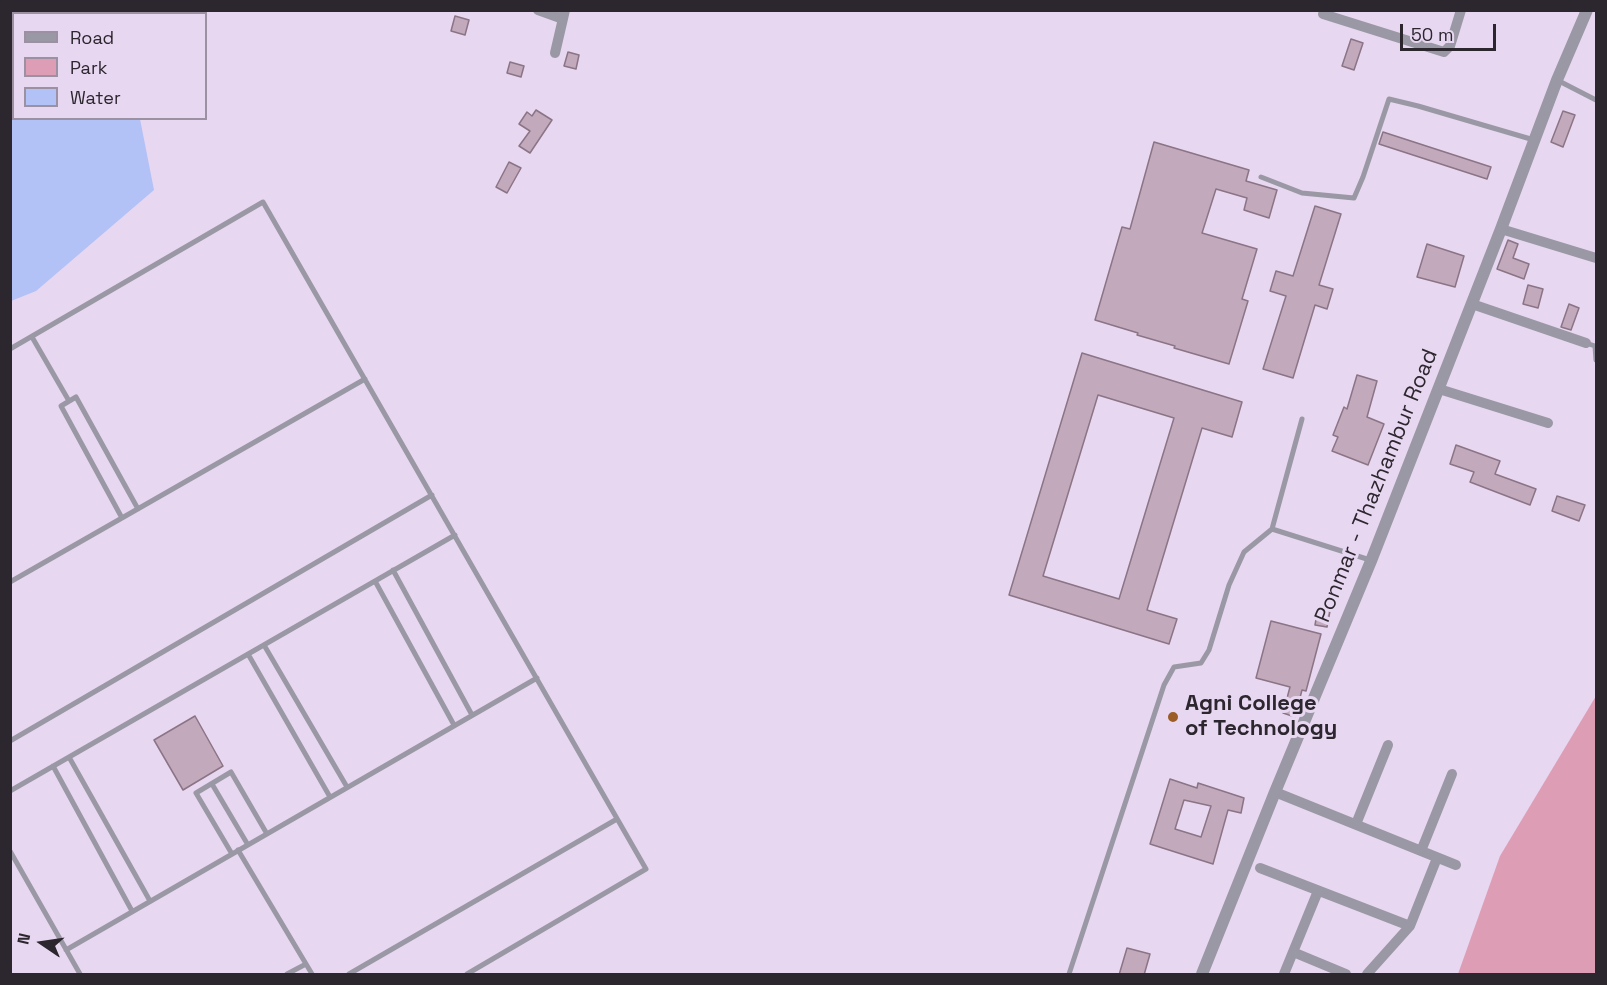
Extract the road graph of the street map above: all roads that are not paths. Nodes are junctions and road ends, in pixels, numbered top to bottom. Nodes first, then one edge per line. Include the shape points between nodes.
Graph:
1 (538, 10) edge
2 (1461, 10) edge
3 (1587, 10) edge
4 (1323, 14) dead end
5 (564, 15) edge
6 (555, 53) dead end
7 (1557, 80) junction
8 (1596, 100) edge
9 (1535, 141) junction
10 (1261, 177) dead end
11 (1502, 229) junction
12 (1596, 258) edge
13 (1472, 304) junction
14 (32, 337) junction
15 (1592, 342) edge
16 (10, 349) edge
17 (1596, 360) edge
18 (365, 379) junction
19 (1439, 389) junction
20 (69, 401) junction
21 (1302, 419) dead end
22 (1548, 423) dead end
23 (432, 495) junction
24 (138, 509) junction
25 (122, 518) junction
26 (1272, 529) junction
27 (455, 535) junction
28 (1371, 561) junction
29 (393, 570) junction
30 (11, 579) edge
31 (375, 581) junction
32 (264, 645) junction
33 (248, 654) junction
34 (537, 678) junction
35 (472, 715) junction
36 (454, 725) junction
37 (10, 741) edge
38 (1388, 745) dead end
39 (69, 757) junction
40 (53, 766) junction
41 (1452, 774) dead end
42 (212, 784) junction
43 (347, 787) junction
44 (10, 791) edge
45 (1275, 792) junction
46 (330, 797) junction
47 (617, 819) junction
48 (1356, 824) junction
49 (267, 834) junction
50 (248, 845) junction
51 (238, 850) junction
52 (10, 851) edge
53 (1421, 851) junction
54 (232, 854) junction
55 (1437, 858) junction
56 (1456, 865) dead end
57 (1260, 868) dead end
58 (1318, 891) junction
59 (150, 901) junction
60 (132, 911) junction
61 (1410, 926) junction
62 (66, 950) junction
63 (1293, 952) junction
64 (306, 964) junction
65 (80, 975) edge
66 (287, 975) edge
67 (312, 975) edge
68 (349, 975) edge
69 (467, 975) edge
70 (1069, 975) edge
71 (1202, 975) edge
72 (1284, 975) edge
73 (1346, 975) edge
74 (1367, 975) edge

1 - 5 street
2 - 4 street via 1450,46 1444,52
3 - 7 street, Ponmar - Thazhambur Road
5 - 6 street
7 - 8 lane
7 - 9 street, Ponmar - Thazhambur Road
9 - 10 lane via 1389,99 1354,198 1302,192
9 - 11 street, Ponmar - Thazhambur Road
11 - 12 street
11 - 13 street, Ponmar - Thazhambur Road
13 - 15 street
13 - 19 street, Ponmar - Thazhambur Road
14 - 16 lane
14 - 18 lane via 263,202
14 - 20 lane
15 - 17 lane
18 - 23 lane
18 - 24 lane
19 - 22 street
19 - 28 street, Ponmar - Thazhambur Road
20 - 24 lane via 76,397
20 - 25 lane via 61,406
21 - 26 lane
23 - 27 lane
23 - 37 lane
24 - 25 lane
25 - 30 lane
26 - 28 lane
26 - 70 lane via 1244,552 1202,663 1174,667 1164,684
27 - 29 lane
27 - 34 lane
28 - 45 street, Ponmar - Thazhambur Road
29 - 31 lane
29 - 35 lane
31 - 32 lane
31 - 36 lane
32 - 33 lane
32 - 43 lane
33 - 39 lane
33 - 46 lane
34 - 35 lane
34 - 47 lane
35 - 36 lane
36 - 43 lane
38 - 48 street
39 - 40 lane
39 - 59 lane
40 - 44 lane
40 - 60 lane
41 - 53 street
42 - 49 lane via 231,772
42 - 50 lane
42 - 54 lane via 196,793
43 - 46 lane
45 - 48 street
45 - 71 street, Ponmar - Thazhambur Road
46 - 49 lane
47 - 68 lane
47 - 69 lane via 646,869
48 - 53 street
49 - 50 lane
50 - 51 lane
51 - 54 lane
51 - 64 lane
52 - 62 lane
53 - 55 street
54 - 59 lane
55 - 56 street
55 - 61 street
57 - 58 street
58 - 61 street
58 - 63 street
59 - 60 lane
60 - 62 lane
61 - 74 street
62 - 65 lane
63 - 72 street
63 - 73 street
64 - 66 lane
64 - 67 lane

